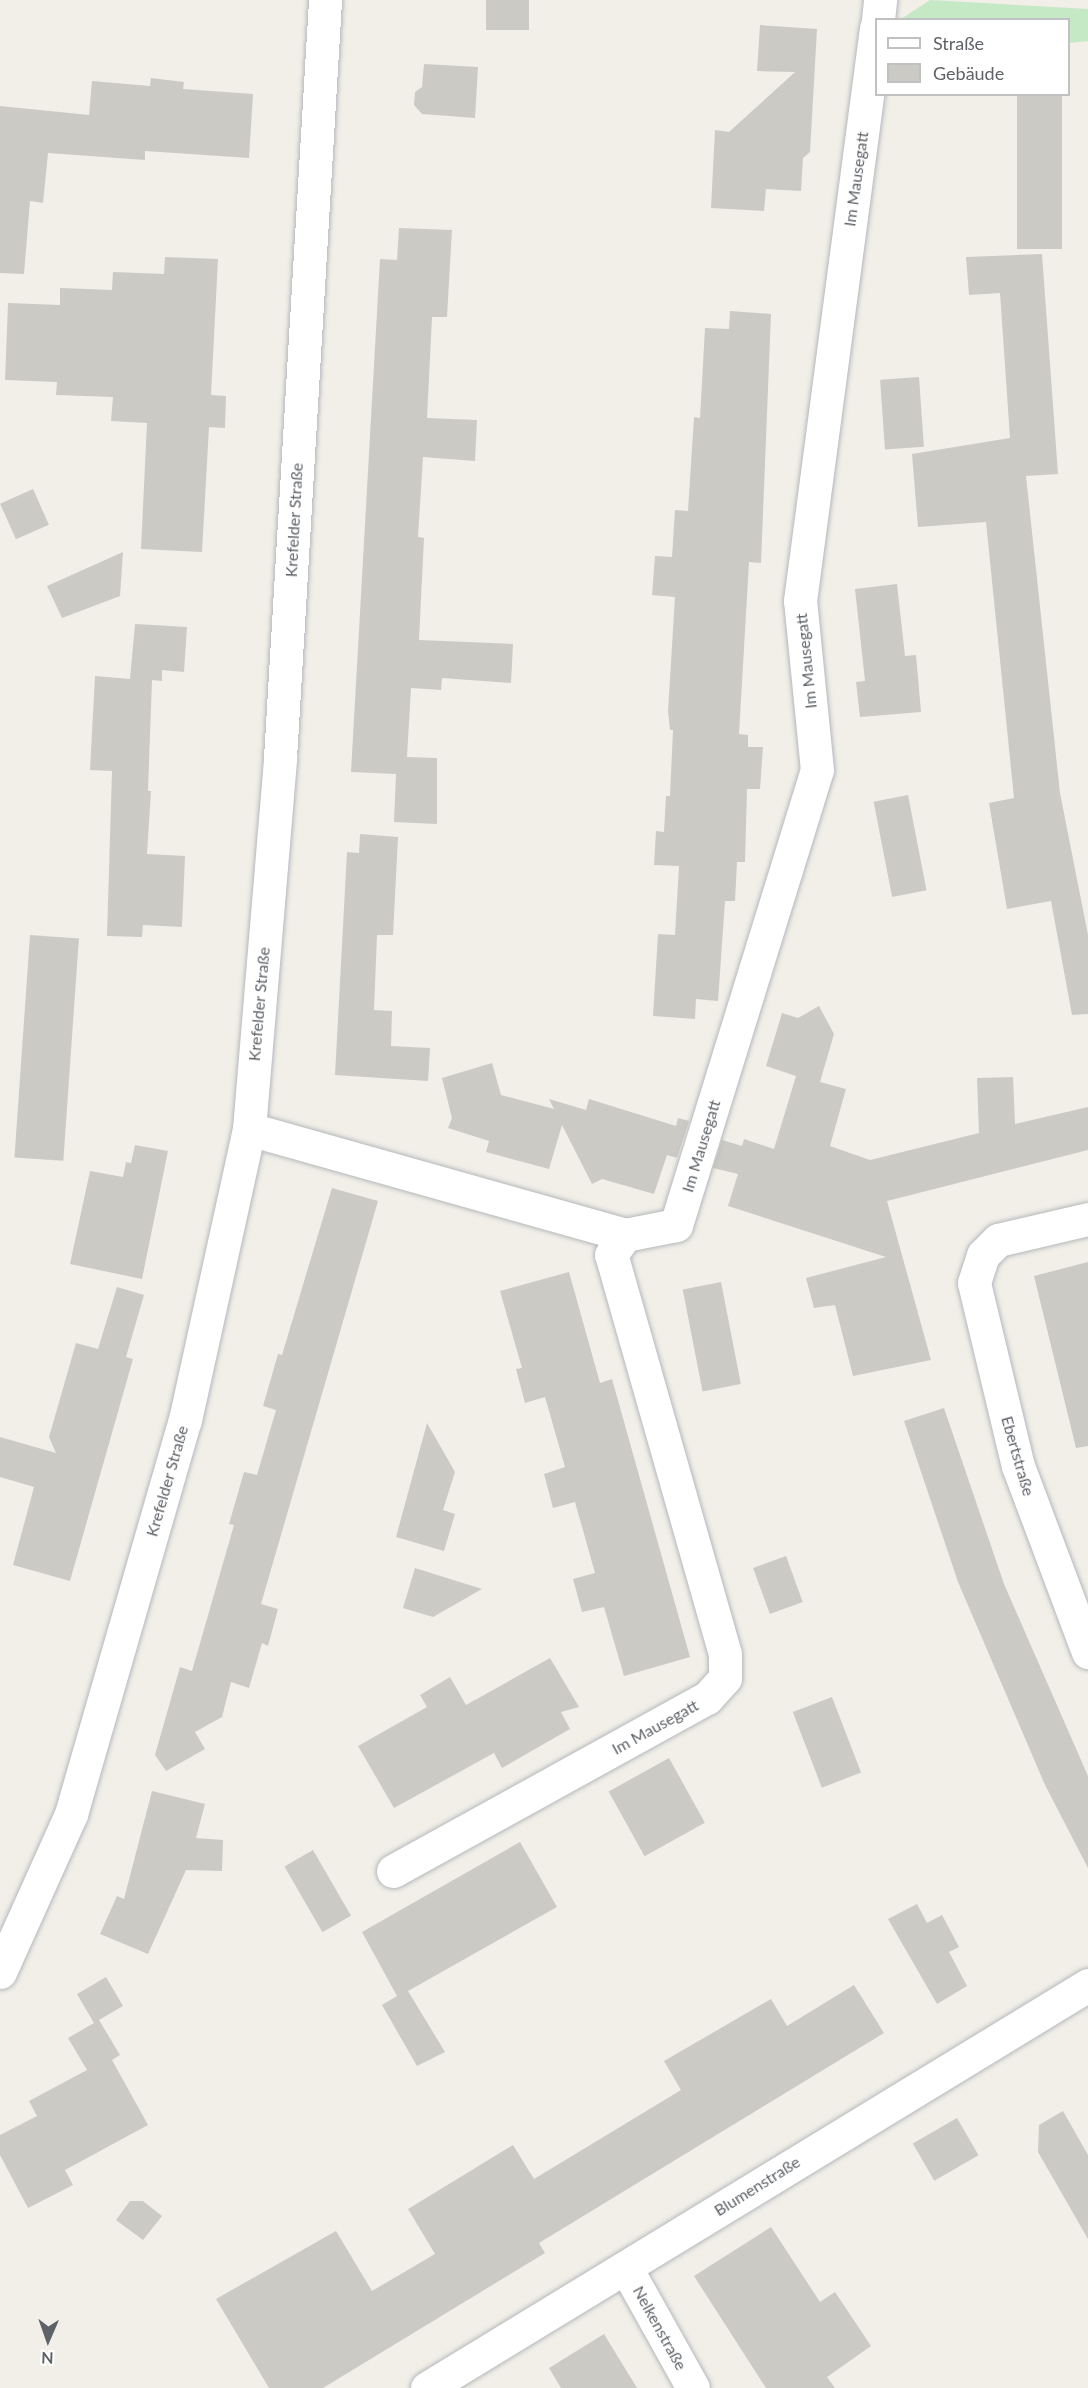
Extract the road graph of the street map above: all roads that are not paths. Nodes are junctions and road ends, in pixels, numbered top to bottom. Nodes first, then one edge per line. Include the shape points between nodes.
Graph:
1 (326, 0) edge
2 (880, 0) edge
3 (878, 18) edge
4 (875, 36) edge
5 (249, 1129) junction
6 (1088, 1219) edge
7 (625, 1234) junction
8 (1088, 1652) edge
9 (393, 1871) dead end
10 (0, 1972) edge
11 (1088, 1984) edge
12 (626, 2268) junction
13 (427, 2388) edge
14 (693, 2388) edge

1 - 5 street, Krefelder Straße via 280,758
2 - 3 street
4 - 7 street, Im Mausegatt via 800,602 817,771 676,1225
5 - 7 street, Im Mausegatt
5 - 10 street, Krefelder Straße via 185,1420 71,1814
6 - 8 street, Ebertstraße via 999,1240 983,1255 974,1283 1018,1466
7 - 9 street, Im Mausegatt via 610,1255 725,1654 725,1678 707,1698
11 - 12 street, Blumenstraße
12 - 13 street, Blumenstraße
12 - 14 street, Nelkenstraße

